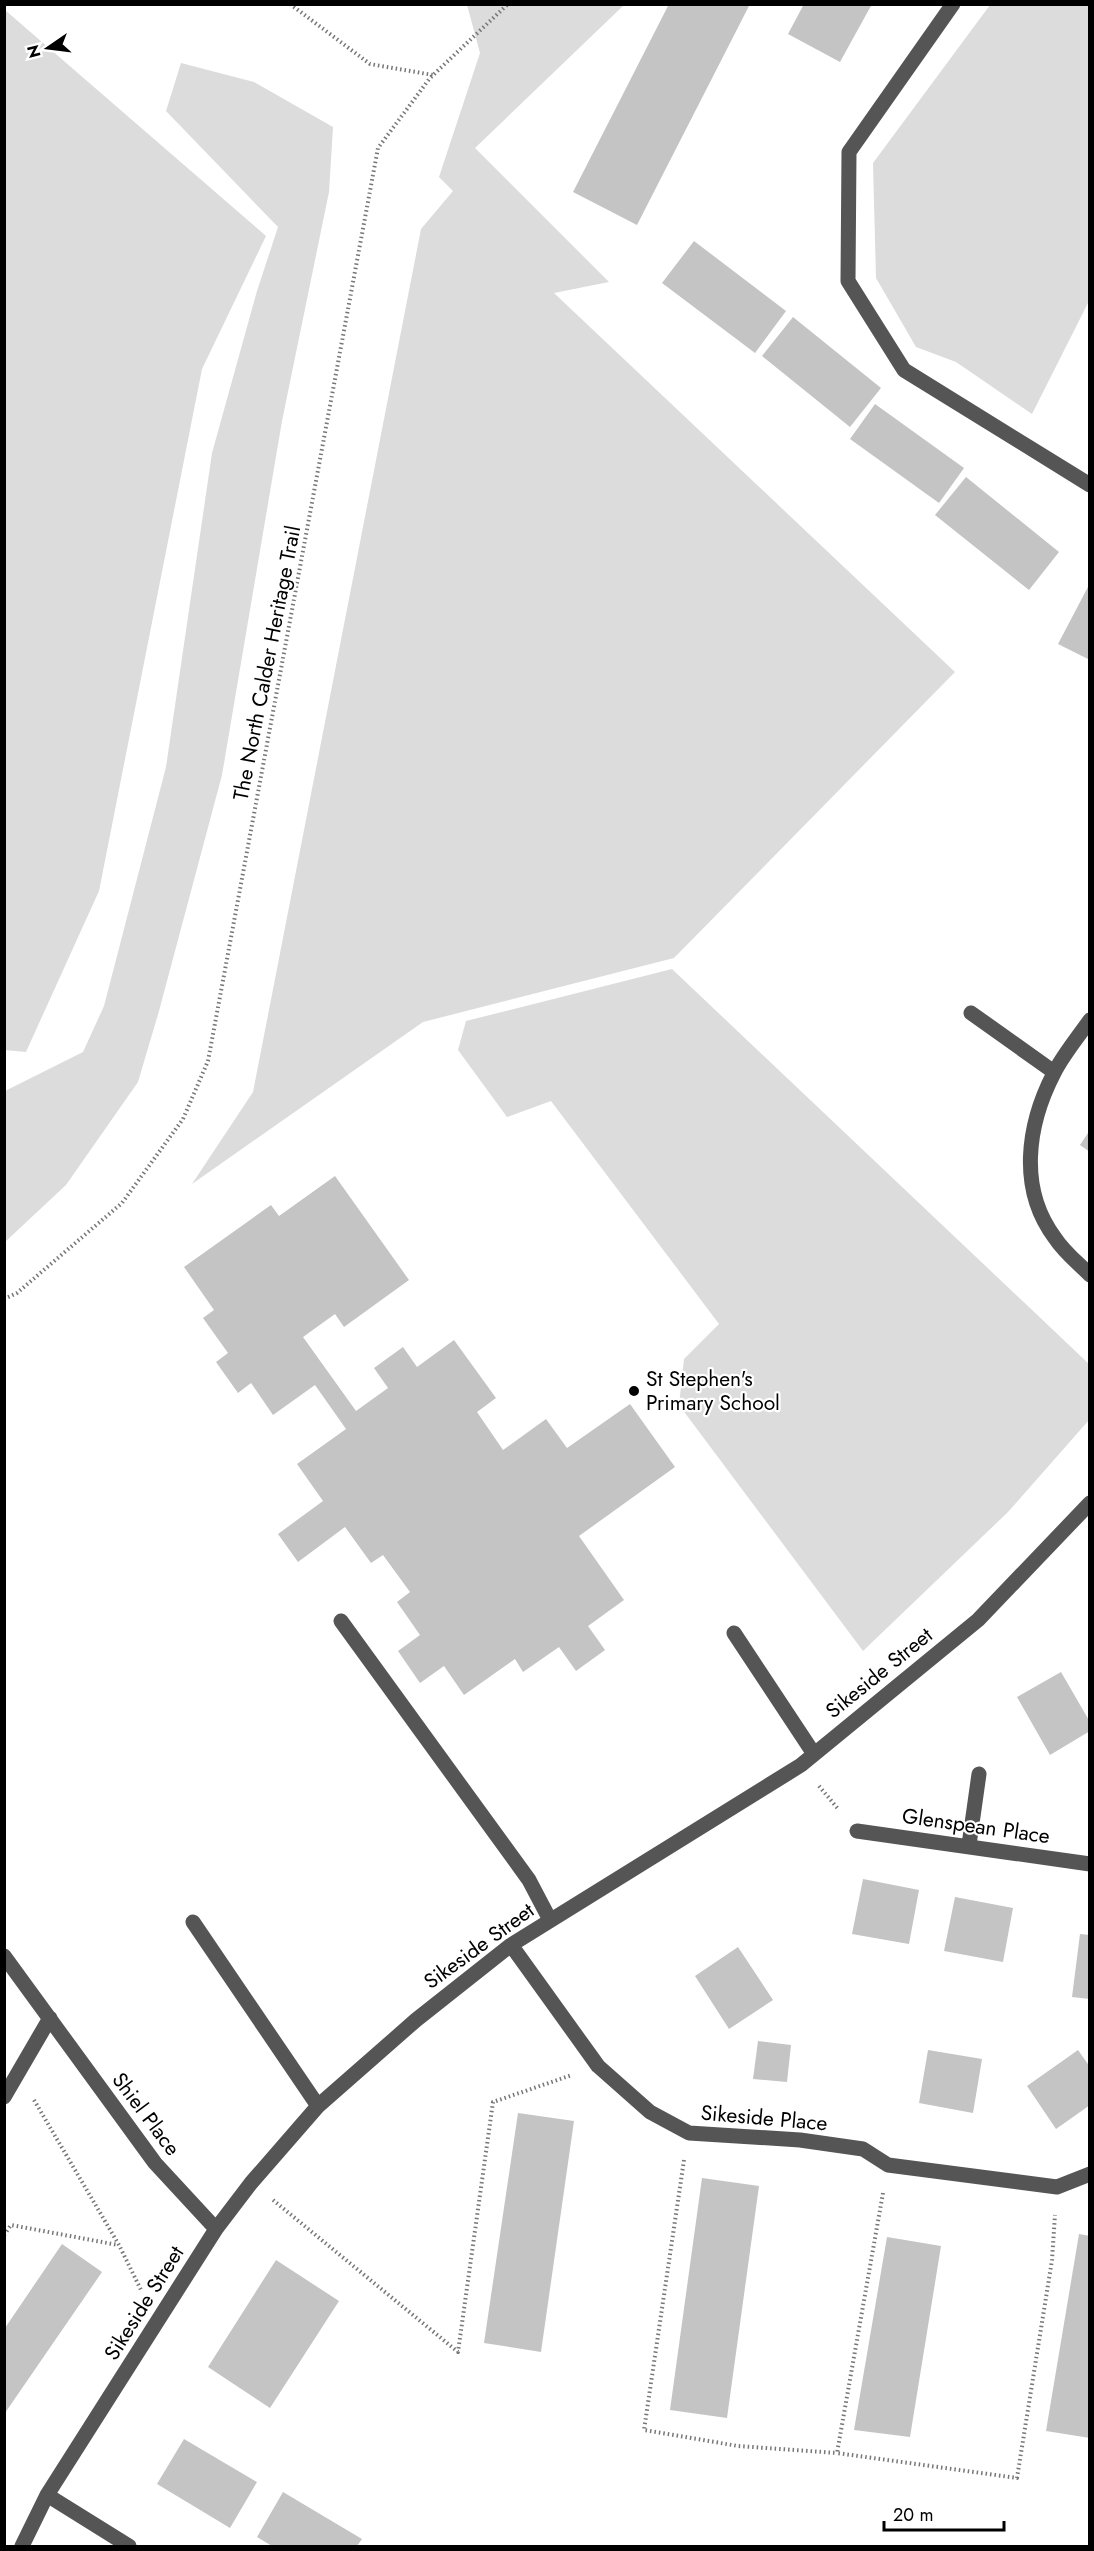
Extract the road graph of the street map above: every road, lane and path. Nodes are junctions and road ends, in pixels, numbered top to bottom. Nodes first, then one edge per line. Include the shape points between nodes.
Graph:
1 (290, 4) edge
2 (508, 4) edge
3 (953, 4) edge
4 (433, 75) junction
5 (1089, 485) edge
6 (971, 1013) dead end
7 (1089, 1020) edge
8 (1054, 1071) junction
9 (1089, 1275) edge
10 (4, 1299) edge
11 (1089, 1503) edge
12 (341, 1621) dead end
13 (734, 1633) dead end
14 (814, 1754) junction
15 (801, 1765) junction
16 (979, 1774) dead end
17 (857, 1831) joint
18 (969, 1845) junction
19 (1089, 1864) edge
20 (550, 1920) junction
21 (193, 1922) dead end
22 (511, 1945) junction
23 (4, 1956) edge
24 (50, 2018) junction
25 (598, 2066) junction
26 (19, 2074) junction
27 (4, 2097) edge
28 (318, 2106) junction
29 (688, 2133) junction
30 (888, 2165) junction
31 (1089, 2174) edge
32 (251, 2182) junction
33 (1057, 2187) junction
34 (216, 2229) junction
35 (4, 2235) edge
36 (119, 2245) junction
37 (157, 2322) junction
38 (837, 2453) junction
39 (47, 2495) junction
40 (22, 2547) edge
41 (129, 2547) edge

1 - 4 path via 370,64
2 - 4 path, The North Calder Heritage Trail
3 - 5 street via 849,152 848,281 904,370
4 - 10 path, The North Calder Heritage Trail via 378,148 208,1061 183,1119 122,1203 17,1293
6 - 8 street
7 - 8 street
8 - 9 street via 1035,1114 1029,1165 1036,1200 1054,1238
11 - 14 street, Sikeside Street via 978,1620
12 - 20 street via 529,1880
13 - 14 street
14 - 15 street, Sikeside Street
15 - 17 path
15 - 20 street, Sikeside Street
16 - 18 street
17 - 18 street, Glenspean Place
18 - 19 street, Glenspean Place
20 - 22 street, Sikeside Street
21 - 28 street
22 - 25 street, Sikeside Place
22 - 28 street, Sikeside Street via 416,2020
23 - 24 street, Shiel Place
24 - 26 street
24 - 34 street, Shiel Place via 155,2163
25 - 29 street, Sikeside Place via 650,2112
25 - 32 path via 493,2102 458,2352
26 - 27 street
26 - 36 path
28 - 32 street, Sikeside Street
29 - 30 street, Sikeside Place via 800,2140 863,2149
29 - 38 path via 644,2430 738,2446
30 - 33 street, Sikeside Place
30 - 38 path
31 - 33 street, Sikeside Place
32 - 34 street, Sikeside Street
33 - 38 path via 1052,2260 1017,2478
34 - 37 street, Sikeside Street
35 - 36 path via 12,2225
36 - 37 path
37 - 39 street, Sikeside Street
39 - 40 street, Sikeside Street
39 - 41 street

